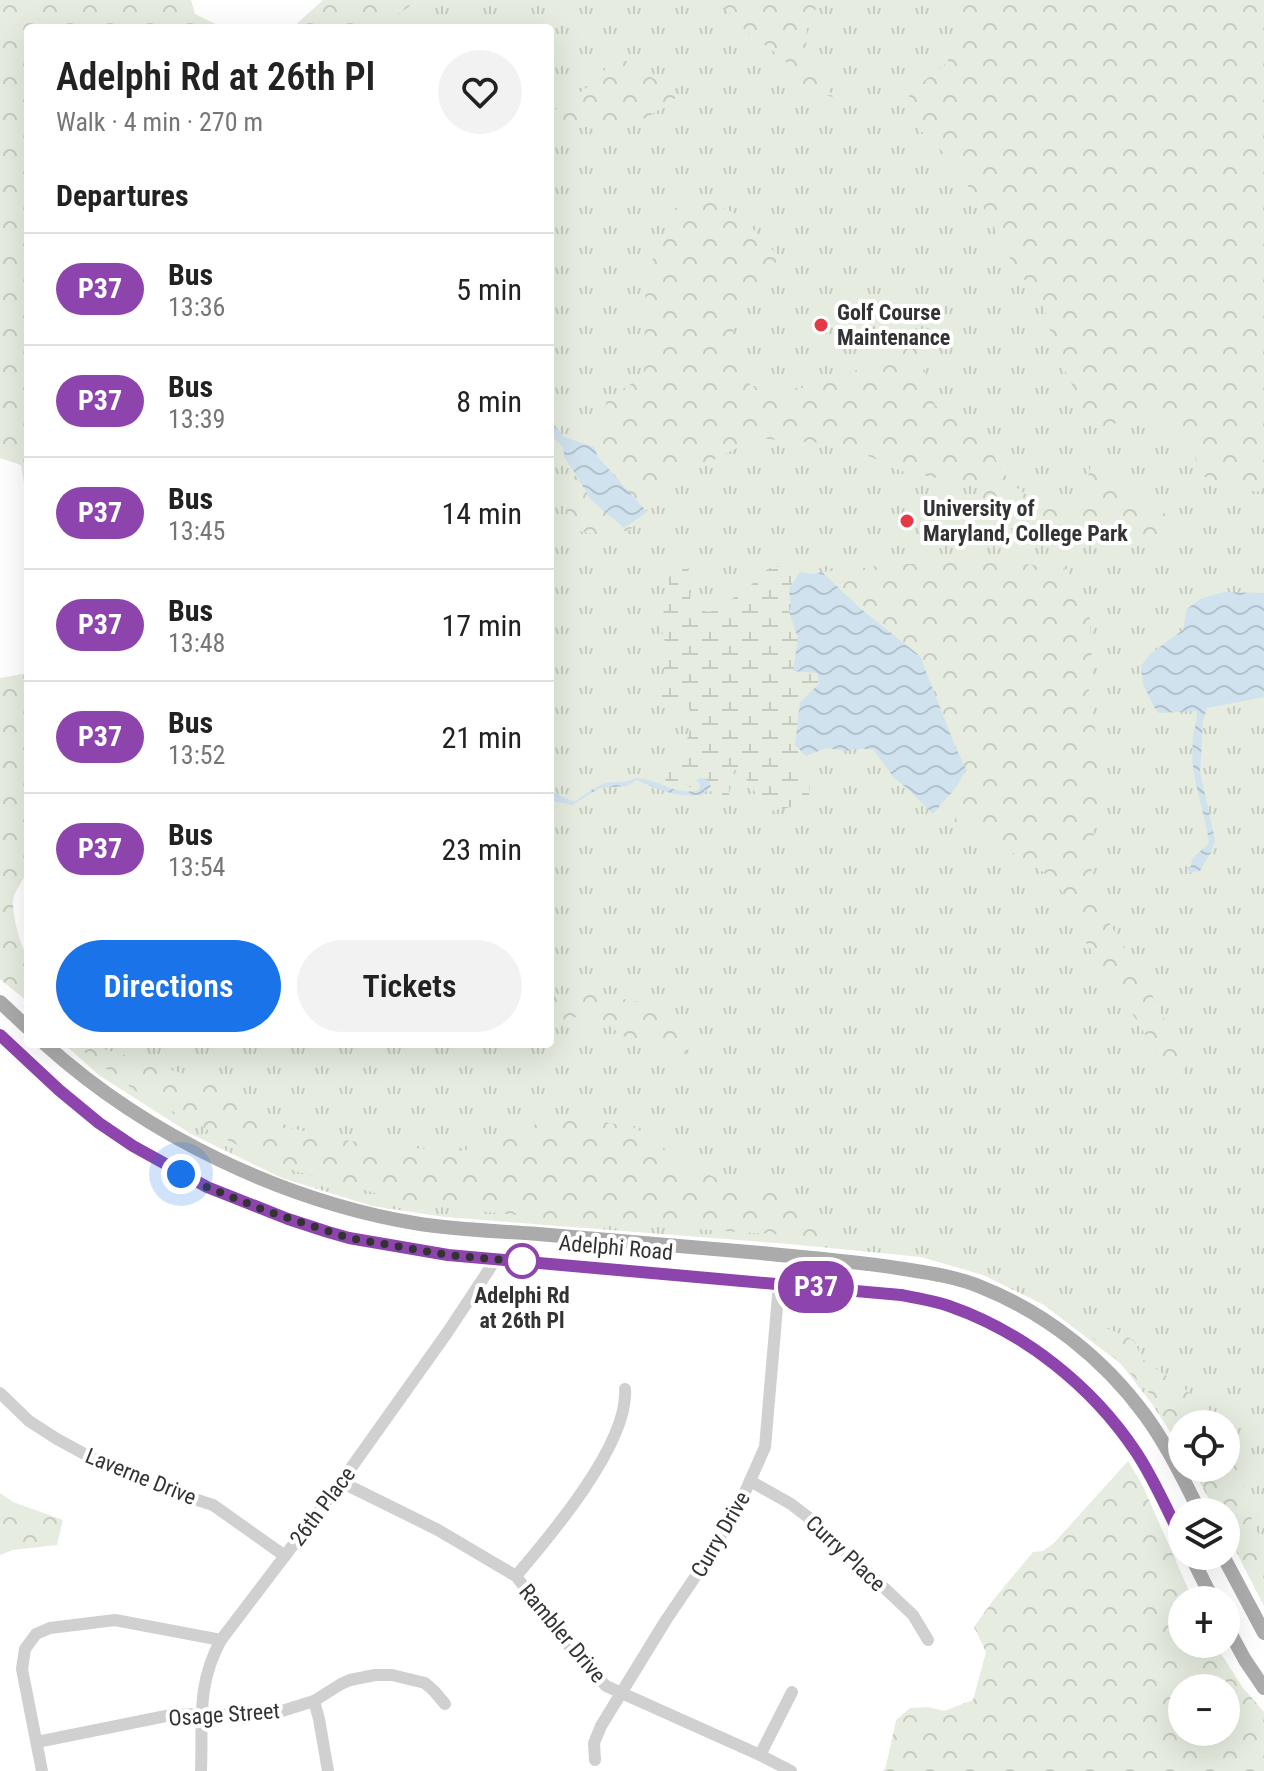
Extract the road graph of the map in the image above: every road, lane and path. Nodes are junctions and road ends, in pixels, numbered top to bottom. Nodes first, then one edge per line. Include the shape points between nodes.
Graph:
1 (0, 1002) edge
2 (24, 1024) edge
3 (0, 1035) edge
4 (50, 1048) edge
5 (496, 1259) junction
6 (779, 1284) junction
7 (625, 1389) dead end
8 (0, 1393) edge
9 (750, 1481) junction
10 (341, 1482) junction
11 (1193, 1498) edge
12 (1168, 1512) edge
13 (285, 1556) junction
14 (1230, 1570) edge
15 (516, 1576) junction
16 (1264, 1633) edge
17 (221, 1640) junction
18 (928, 1640) dead end
19 (1240, 1651) edge
20 (1264, 1688) edge
21 (792, 1692) dead end
22 (622, 1693) junction
23 (314, 1701) junction
24 (445, 1704) dead end
25 (202, 1714) junction
26 (37, 1742) junction
27 (760, 1755) junction
28 (595, 1760) dead end
29 (42, 1771) edge
30 (201, 1771) edge
31 (328, 1771) edge
32 (791, 1771) edge

1 - 2 main road
3 - 5 main road, Adelphi Road via 99,1123 207,1187 349,1238
4 - 11 main road, Adelphi Road via 154,1125 239,1170 331,1204 423,1225 877,1265 981,1287 1069,1337 1107,1371 1153,1427
5 - 6 main road, Adelphi Road
5 - 10 street, 26th Place
6 - 9 street, Curry Drive via 765,1447
6 - 12 main road, Adelphi Road via 923,1299 1018,1340 1076,1383 1124,1435
7 - 15 street via 615,1436 579,1498
8 - 13 street, Laverne Drive via 57,1439 163,1489 213,1505
9 - 18 street, Curry Place via 813,1521 913,1615
9 - 22 street, Curry Drive
10 - 13 street, 26th Place
10 - 15 street, Rambler Drive
13 - 17 street, 26th Place
14 - 16 main road
15 - 22 street, Rambler Drive via 595,1676
17 - 25 street, 26th Place via 204,1684
17 - 26 street via 115,1620 36,1634 22,1661
19 - 20 main road
21 - 27 street
22 - 27 street, Rambler Drive
22 - 28 street, Curry Drive via 594,1743
23 - 24 street, Osage Street via 350,1680 392,1675 425,1683
23 - 25 street, Osage Street via 268,1713
23 - 31 street
25 - 26 street, Osage Street via 171,1715
25 - 30 street, 26th Place
26 - 29 street
27 - 32 street, Rambler Drive

